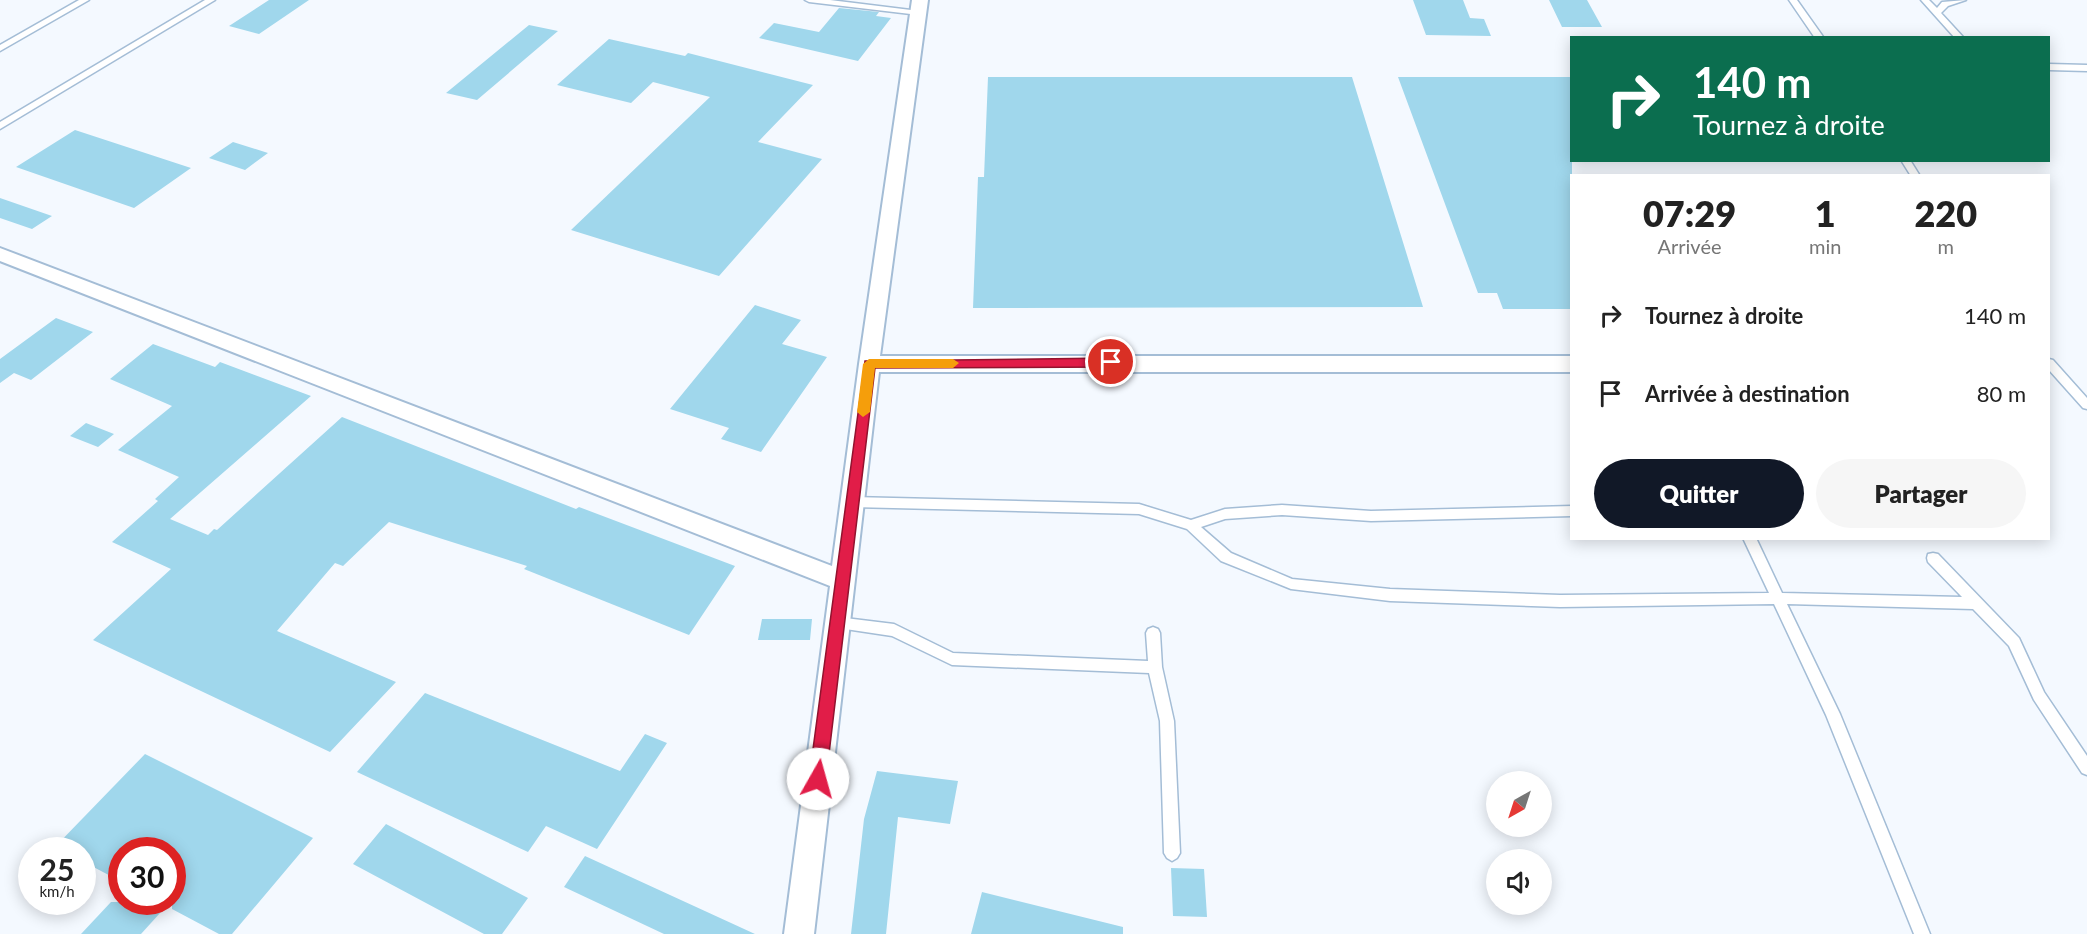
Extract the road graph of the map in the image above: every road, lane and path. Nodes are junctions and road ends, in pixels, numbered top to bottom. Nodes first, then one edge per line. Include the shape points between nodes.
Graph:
1 (85, 0) edge
2 (212, 0) edge
3 (809, 0) edge
4 (1793, 0) edge
5 (1925, 0) edge
6 (1962, 0) edge
7 (920, 7) edge
8 (1937, 12) junction
9 (1819, 36) edge
10 (1958, 36) edge
11 (0, 48) edge
12 (2050, 67) edge
13 (2087, 68) edge
14 (0, 126) edge
15 (0, 254) edge
16 (869, 364) junction
17 (1570, 364) edge
18 (2050, 364) edge
19 (2087, 405) edge
20 (852, 502) junction
21 (1570, 511) edge
22 (1191, 525) junction
23 (1750, 540) edge
24 (1933, 558) dead end
25 (842, 580) junction
26 (1779, 597) junction
27 (1975, 603) junction
28 (837, 623) junction
29 (1153, 633) dead end
30 (1155, 667) junction
31 (2087, 768) edge
32 (1172, 853) dead end
33 (799, 934) edge
34 (1922, 934) edge

1 - 11 lane
2 - 14 lane
3 - 7 lane
4 - 9 lane
5 - 8 lane
6 - 8 lane via 1945,4
7 - 16 street
8 - 10 lane
12 - 13 lane
15 - 25 street
16 - 17 street
16 - 20 street
18 - 19 lane
20 - 22 lane via 1139,509
20 - 25 street
21 - 22 lane via 1371,516 1282,510 1225,514
22 - 26 lane via 1226,557 1291,584 1390,596 1549,600
23 - 26 lane
24 - 27 lane
25 - 28 street
26 - 27 lane
26 - 34 lane via 1833,714
27 - 31 lane via 2014,642 2039,696
28 - 30 lane via 894,630 952,659
28 - 33 street
29 - 30 lane
30 - 32 lane via 1167,721

